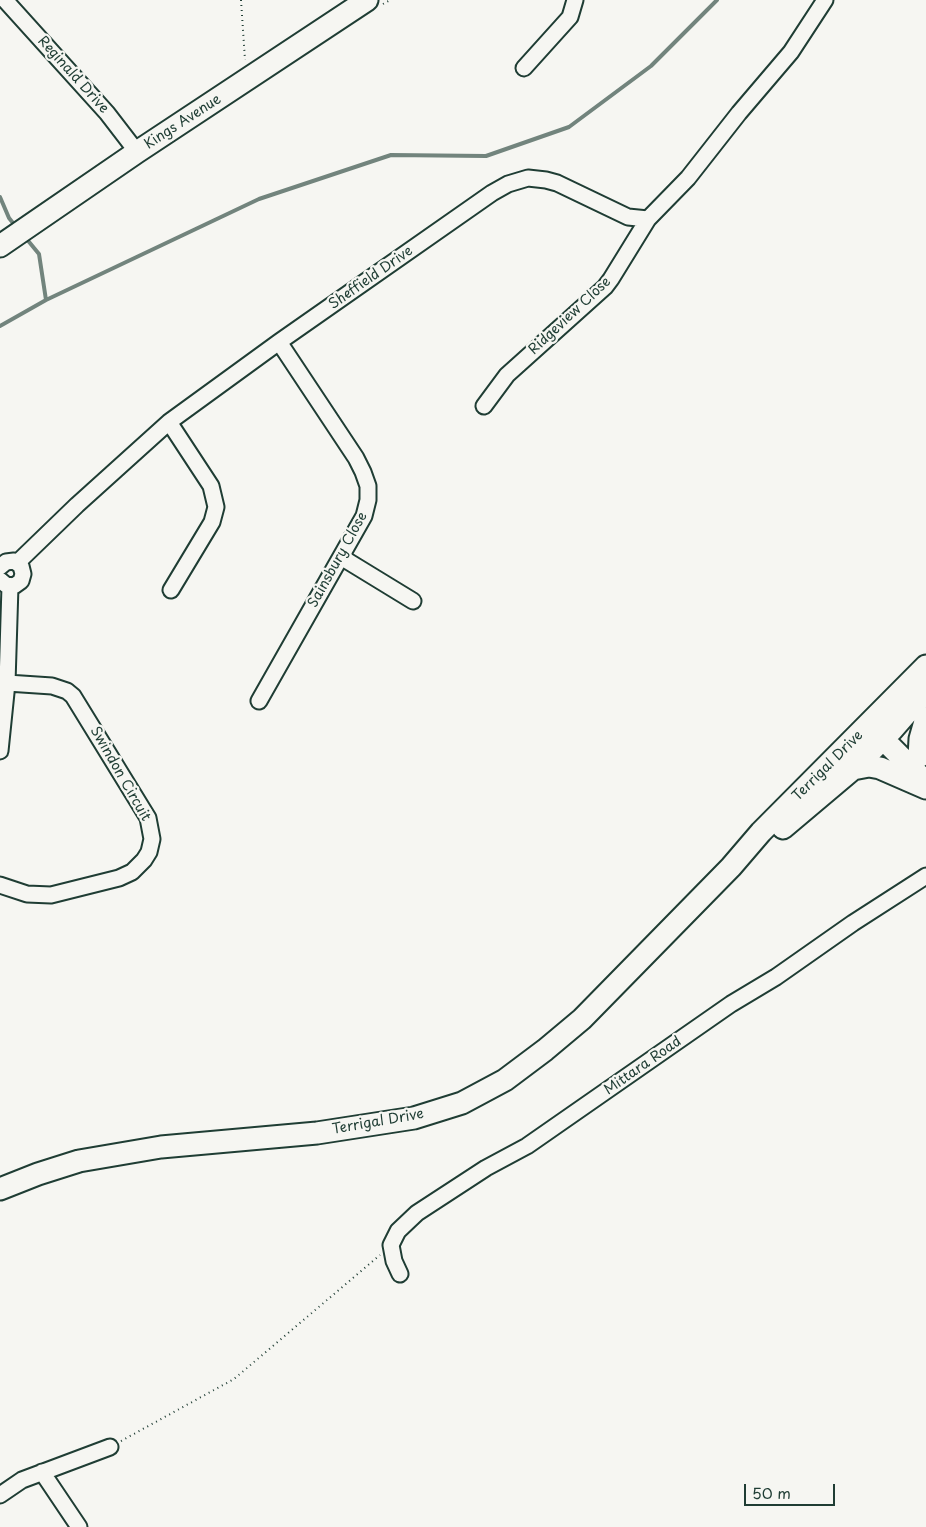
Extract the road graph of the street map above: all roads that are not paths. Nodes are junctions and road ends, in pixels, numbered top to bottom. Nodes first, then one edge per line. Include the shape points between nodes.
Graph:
1 (5, 0) edge
2 (367, 0) edge
3 (576, 0) edge
4 (825, 0) edge
5 (524, 68) dead end
6 (137, 152) junction
7 (648, 219) junction
8 (2, 245) edge
9 (279, 342) junction
10 (484, 406) dead end
11 (168, 422) junction
12 (341, 557) junction
13 (17, 563) junction
14 (0, 568) edge
15 (5, 583) edge
16 (171, 590) dead end
17 (413, 601) dead end
18 (926, 666) edge
19 (926, 674) edge
20 (7, 683) junction
21 (926, 691) edge
22 (259, 701) dead end
23 (926, 718) edge
24 (886, 734) junction
25 (0, 751) edge
26 (922, 761) edge
27 (853, 769) junction
28 (926, 782) edge
29 (926, 788) edge
30 (798, 796) junction
31 (731, 867) junction
32 (926, 876) edge
33 (0, 885) edge
34 (0, 1189) edge
35 (400, 1274) dead end
36 (110, 1447) road end
37 (42, 1472) junction
38 (0, 1495) edge
39 (79, 1527) edge

1 - 6 street, Reginald Drive via 107,113
2 - 6 main road, Kings Avenue
3 - 5 street via 570,17
4 - 7 street via 792,52 688,178
6 - 8 main road, Kings Avenue
7 - 9 street, Sheffield Drive via 628,217 557,183 537,178 520,179 492,193
7 - 10 street, Ridgeview Close via 608,283 507,375
9 - 11 street, Sheffield Drive
9 - 12 street, Sainsbury Close via 356,458 366,480 366,508
11 - 13 street, Sheffield Drive
11 - 16 street via 211,486 216,507 212,522
12 - 17 street
12 - 22 street, Sainsbury Close
13 - 14 street via 6,562
13 - 15 street via 23,569 23,578 18,584
15 - 20 street
18 - 30 main road, Terrigal Drive
19 - 24 main road via 891,716
20 - 25 street
20 - 33 street, Swindon Circuit via 52,686 73,696 148,818 152,839 144,860 132,872 119,878 51,895 27,894
21 - 24 main road, Terrigal Drive
23 - 26 main road via 920,739
24 - 26 main road
24 - 27 main road, Terrigal Drive
24 - 28 main road
24 - 30 main road via 873,736
27 - 29 main road via 880,768
27 - 31 main road, Terrigal Drive
30 - 31 main road, Terrigal Drive
31 - 34 main road, Terrigal Drive via 546,1050 505,1080 462,1103 414,1118 317,1133 161,1147 78,1161
32 - 35 street, Mittara Road via 731,1004 527,1146 486,1168 417,1213 398,1231 391,1245
36 - 37 street
37 - 38 street via 22,1480
37 - 39 street

